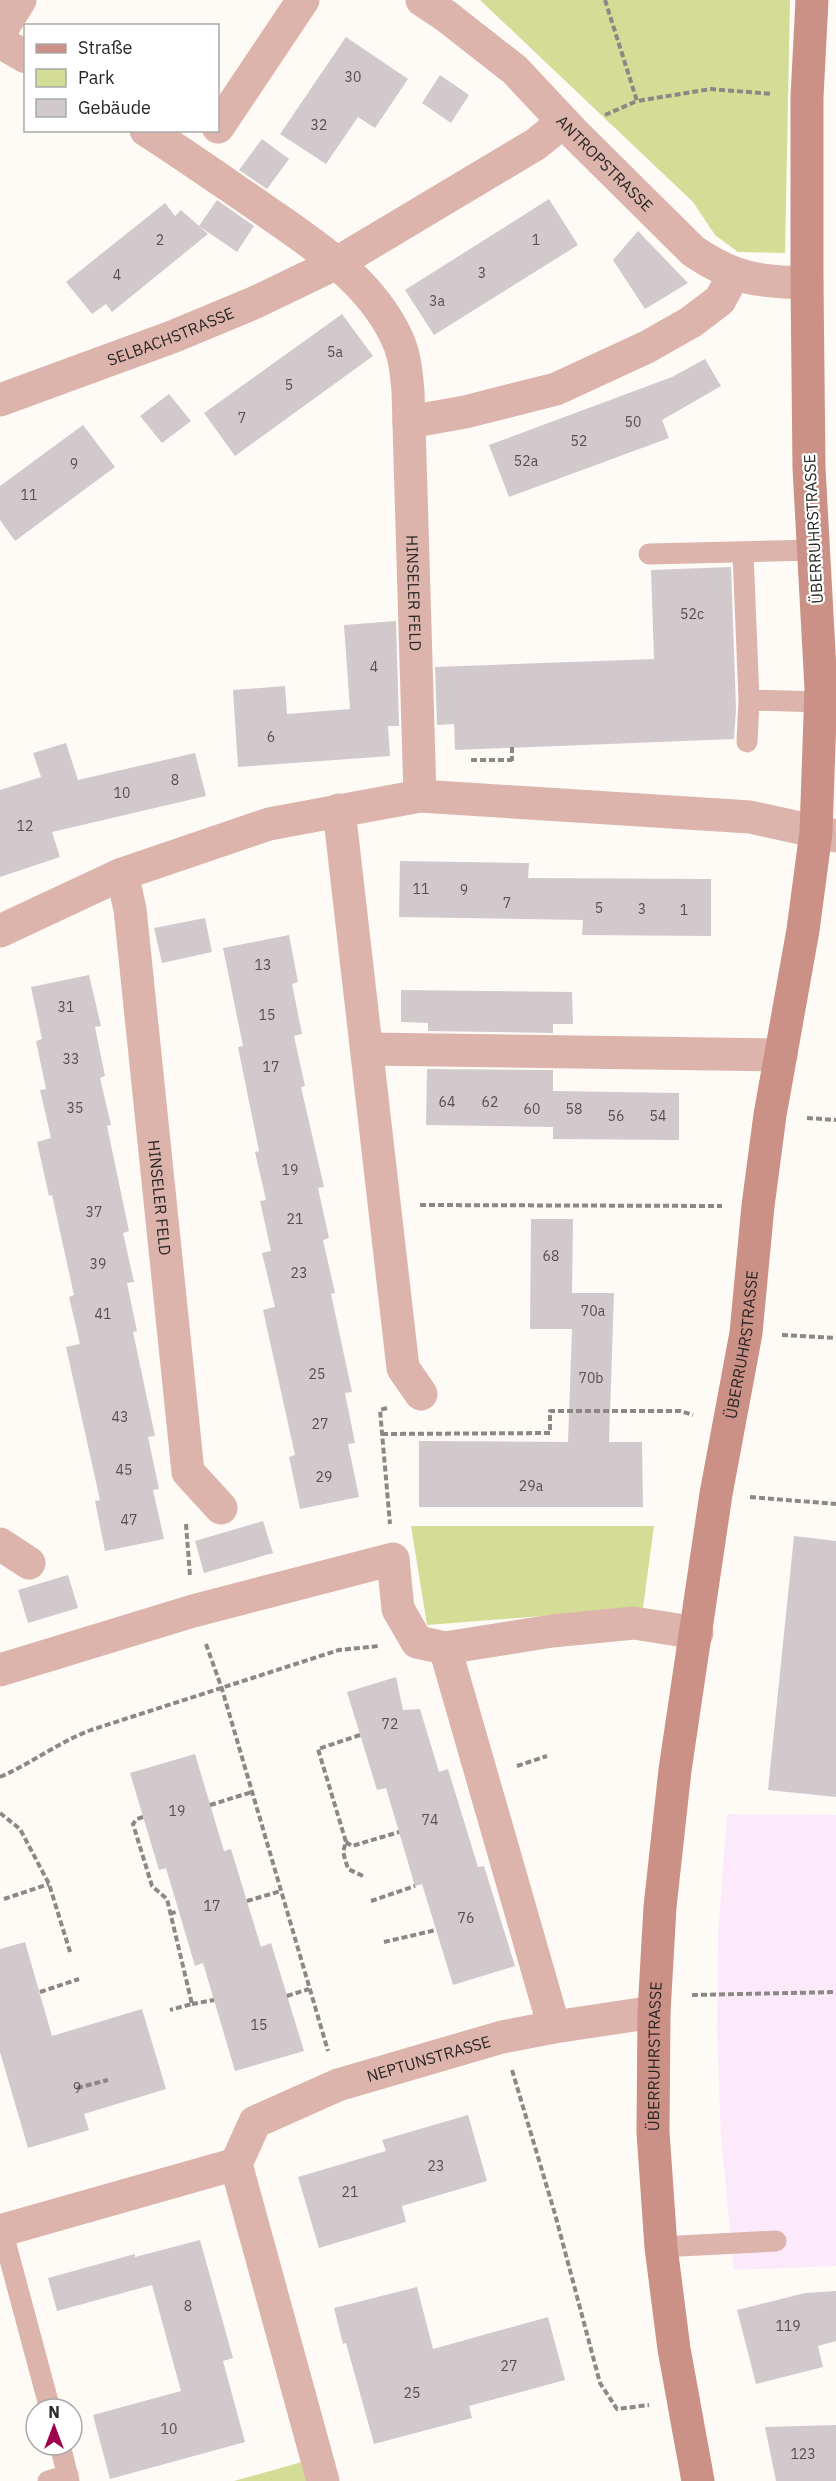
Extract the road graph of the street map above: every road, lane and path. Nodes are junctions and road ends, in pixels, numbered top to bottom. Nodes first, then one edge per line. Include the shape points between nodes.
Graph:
1 (20, 0) edge
2 (303, 0) edge
3 (422, 0) edge
4 (605, 0) edge
5 (812, 0) edge
6 (0, 32) edge
7 (0, 42) edge
8 (24, 56) edge
9 (807, 96) junction
10 (563, 122) junction
11 (219, 126) edge
12 (149, 132) edge
13 (214, 132) edge
14 (194, 161) junction
15 (337, 263) junction
16 (734, 274) junction
17 (807, 283) junction
18 (0, 400) edge
19 (408, 407) junction
20 (814, 550) junction
21 (743, 553) junction
22 (649, 554) dead end
23 (749, 700) junction
24 (820, 702) junction
25 (747, 742) dead end
26 (468, 760) dead end
27 (512, 760) dead end
28 (420, 796) junction
29 (339, 810) junction
30 (826, 834) edge
31 (122, 874) junction
32 (0, 931) edge
33 (367, 1049) junction
34 (781, 1055) junction
35 (384, 1204) junction
36 (758, 1206) junction
37 (746, 1333) junction
38 (836, 1338) edge
39 (421, 1395) joint
40 (729, 1424) junction
41 (514, 1433) junction
42 (550, 1433) junction
43 (382, 1434) junction
44 (514, 1442) dead end
45 (551, 1442) dead end
46 (188, 1472) junction
47 (717, 1494) junction
48 (836, 1504) edge
49 (221, 1508) dead end
50 (0, 1544) edge
51 (393, 1559) junction
52 (29, 1563) dead end
53 (193, 1611) junction
54 (697, 1633) junction
55 (431, 1645) junction
56 (0, 1670) edge
57 (222, 1689) junction
58 (360, 1735) dead end
59 (0, 1777) edge
60 (252, 1792) junction
61 (210, 1805) dead end
62 (0, 1813) edge
63 (143, 1817) dead end
64 (399, 1832) dead end
65 (346, 1842) junction
66 (363, 1876) dead end
67 (49, 1884) junction
68 (415, 1886) dead end
69 (281, 1891) junction
70 (4, 1899) dead end
71 (247, 1901) dead end
72 (371, 1901) dead end
73 (178, 1911) dead end
74 (170, 1914) junction
75 (436, 1930) dead end
76 (384, 1942) dead end
77 (71, 1955) dead end
78 (78, 1979) dead end
79 (309, 1989) junction
80 (40, 1992) dead end
81 (836, 1992) edge
82 (287, 1996) dead end
83 (214, 2000) dead end
84 (192, 2004) junction
85 (654, 2004) junction
86 (170, 2010) dead end
87 (554, 2027) junction
88 (502, 2037) junction
89 (108, 2079) dead end
90 (338, 2085) junction
91 (76, 2088) dead end
92 (236, 2164) junction
93 (1, 2228) edge
94 (776, 2241) dead end
95 (661, 2247) junction
96 (47, 2397) edge
97 (682, 2400) junction
98 (61, 2457) edge
99 (62, 2479) edge
100 (323, 2481) edge
101 (698, 2481) edge

1 - 6 street
2 - 11 street
3 - 10 street, ANTROPSTRASSE via 514,70
4 - 9 path via 637,101 711,89
5 - 9 main road, ÜBERRUHRSTRASSE
7 - 8 street
9 - 17 main road, ÜBERRUHRSTRASSE
10 - 15 street, SELBACHSTRASSE via 536,144
10 - 16 street, ANTROPSTRASSE via 693,252
12 - 14 street
13 - 14 street
14 - 15 street
15 - 18 street, SELBACHSTRASSE via 172,337
15 - 19 street via 383,312 396,335 406,360
16 - 17 street, ANTROPSTRASSE via 765,282
16 - 19 street via 720,300 691,322 556,389 465,412
17 - 20 main road, ÜBERRUHRSTRASSE
19 - 28 street, HINSELER FELD
20 - 21 lane
20 - 24 main road, ÜBERRUHRSTRASSE
21 - 22 lane
21 - 23 lane
23 - 24 lane
23 - 25 lane
24 - 30 main road, ÜBERRUHRSTRASSE
26 - 27 path
28 - 29 street
28 - 30 street via 750,817
29 - 31 street via 270,824
29 - 33 street
30 - 34 main road, ÜBERRUHRSTRASSE via 803,930
31 - 32 street
31 - 46 street, HINSELER FELD via 130,909
33 - 34 street
33 - 35 street
34 - 36 main road, ÜBERRUHRSTRASSE
35 - 36 path
35 - 39 street via 403,1368
36 - 37 main road, ÜBERRUHRSTRASSE
37 - 38 path
37 - 40 main road, ÜBERRUHRSTRASSE
39 - 43 path via 380,1410
40 - 42 path via 680,1411 550,1411
40 - 47 main road, ÜBERRUHRSTRASSE
41 - 42 path
41 - 43 path
41 - 44 path
42 - 45 path
43 - 51 path
46 - 49 street
46 - 53 path via 186,1538
47 - 48 path
47 - 54 main road, ÜBERRUHRSTRASSE
50 - 52 street
51 - 53 street
51 - 55 street via 398,1609
53 - 56 street
53 - 57 path
54 - 55 street via 634,1623
54 - 85 main road, ÜBERRUHRSTRASSE via 675,1770
55 - 57 path via 339,1650
55 - 87 street
57 - 59 path via 65,1740
57 - 60 path
58 - 65 path via 318,1749
60 - 61 path
60 - 69 path
62 - 67 path via 20,1829
63 - 74 path via 133,1824 152,1886 167,1899
64 - 65 path via 352,1846
65 - 66 path via 343,1852 348,1869
67 - 70 path
67 - 77 path
68 - 72 path
69 - 71 path
69 - 79 path
73 - 74 path
74 - 84 path
75 - 76 path
78 - 80 path
79 - 82 path
79 - 90 path
81 - 85 path
83 - 84 path
84 - 86 path
85 - 87 street, NEPTUNSTRASSE
85 - 95 main road, ÜBERRUHRSTRASSE via 653,2132
87 - 88 street, NEPTUNSTRASSE
88 - 90 street, NEPTUNSTRASSE
88 - 97 path via 600,2383 616,2409
89 - 91 path
90 - 92 street, NEPTUNSTRASSE via 255,2122
92 - 93 street
92 - 100 street
93 - 96 lane
94 - 95 lane
95 - 97 main road, ÜBERRUHRSTRASSE
97 - 101 main road, ÜBERRUHRSTRASSE
98 - 99 lane

